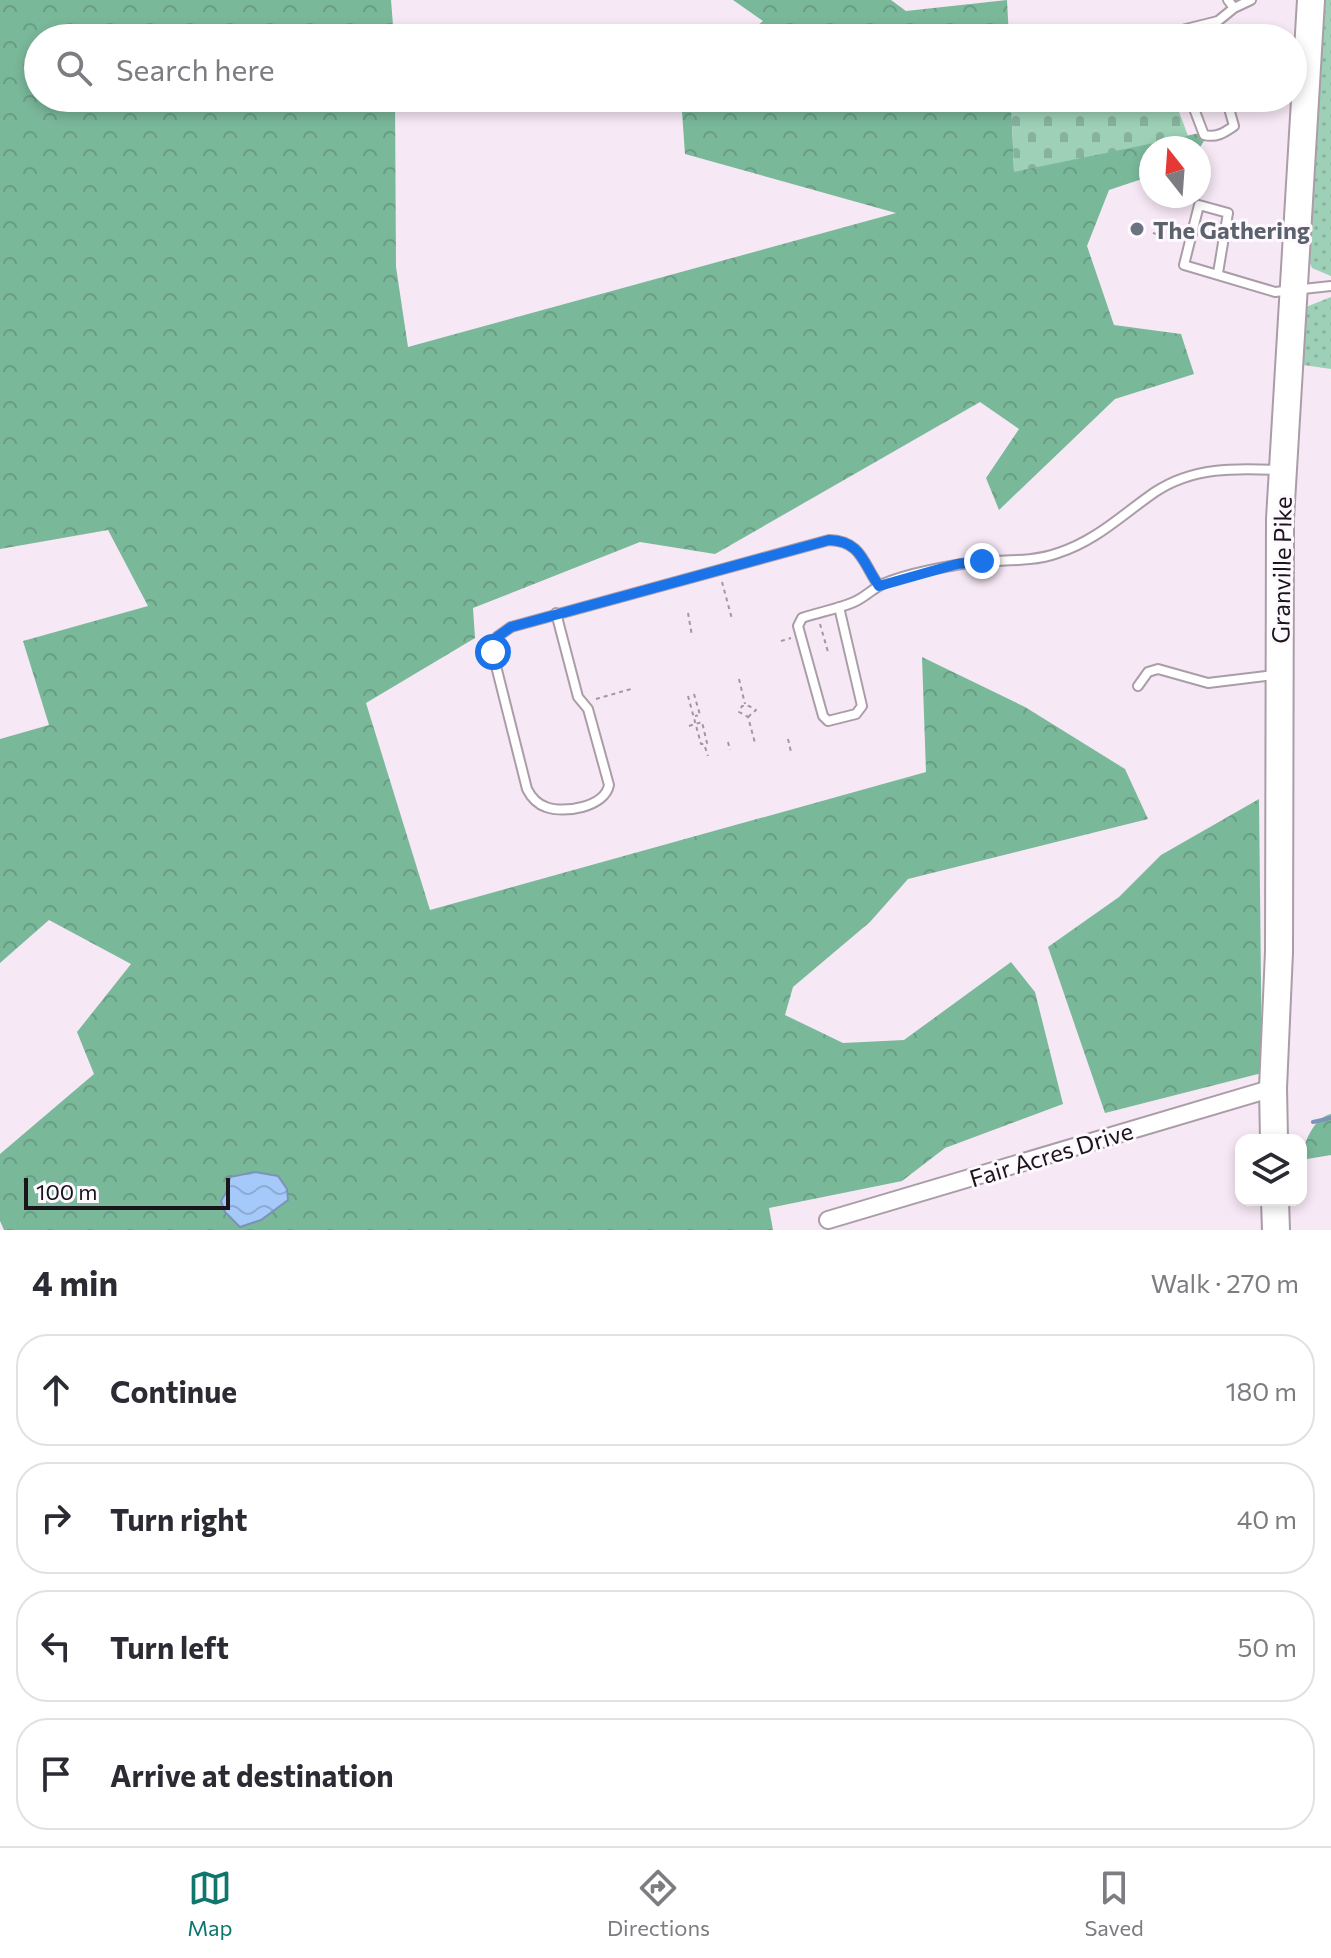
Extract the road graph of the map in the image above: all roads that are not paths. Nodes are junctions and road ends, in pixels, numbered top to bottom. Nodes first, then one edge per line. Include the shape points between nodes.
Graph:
1 (1228, 0) edge
2 (1251, 0) edge
3 (1311, 0) edge
4 (1234, 8) junction
5 (1208, 24) edge
6 (1307, 65) edge
7 (1194, 112) edge
8 (1230, 112) edge
9 (1304, 112) edge
10 (1218, 273) junction
11 (1331, 286) edge
12 (1293, 291) junction
13 (1283, 470) junction
14 (879, 586) junction
15 (839, 607) junction
16 (556, 613) junction
17 (1279, 674) junction
18 (1138, 686) dead end
19 (1273, 1088) junction
20 (1274, 1134) edge
21 (1275, 1206) edge
22 (828, 1220) dead end
23 (1276, 1230) edge

1 - 4 lane
2 - 4 lane
3 - 6 highway, Granville Pike
4 - 5 lane
7 - 8 lane via 1200,130 1212,137 1234,126
9 - 12 highway, Granville Pike
10 - 10 lane via 1184,265 1199,205 1228,213
10 - 12 lane via 1275,292
11 - 12 lane
12 - 13 highway, Granville Pike
13 - 14 lane via 1197,473 1157,491 1100,534 1063,552 1029,561 957,564
13 - 17 highway, Granville Pike
14 - 15 lane
14 - 16 lane via 855,548 829,540
15 - 15 lane via 798,623 828,721 856,714 862,706
16 - 16 lane via 505,629 493,652 529,793 544,807 561,809 597,801 609,785
17 - 18 lane via 1208,683 1158,669
17 - 19 highway, Granville Pike via 1279,952
19 - 20 highway, Granville Pike
19 - 22 street, Fair Acres Drive
21 - 23 highway

